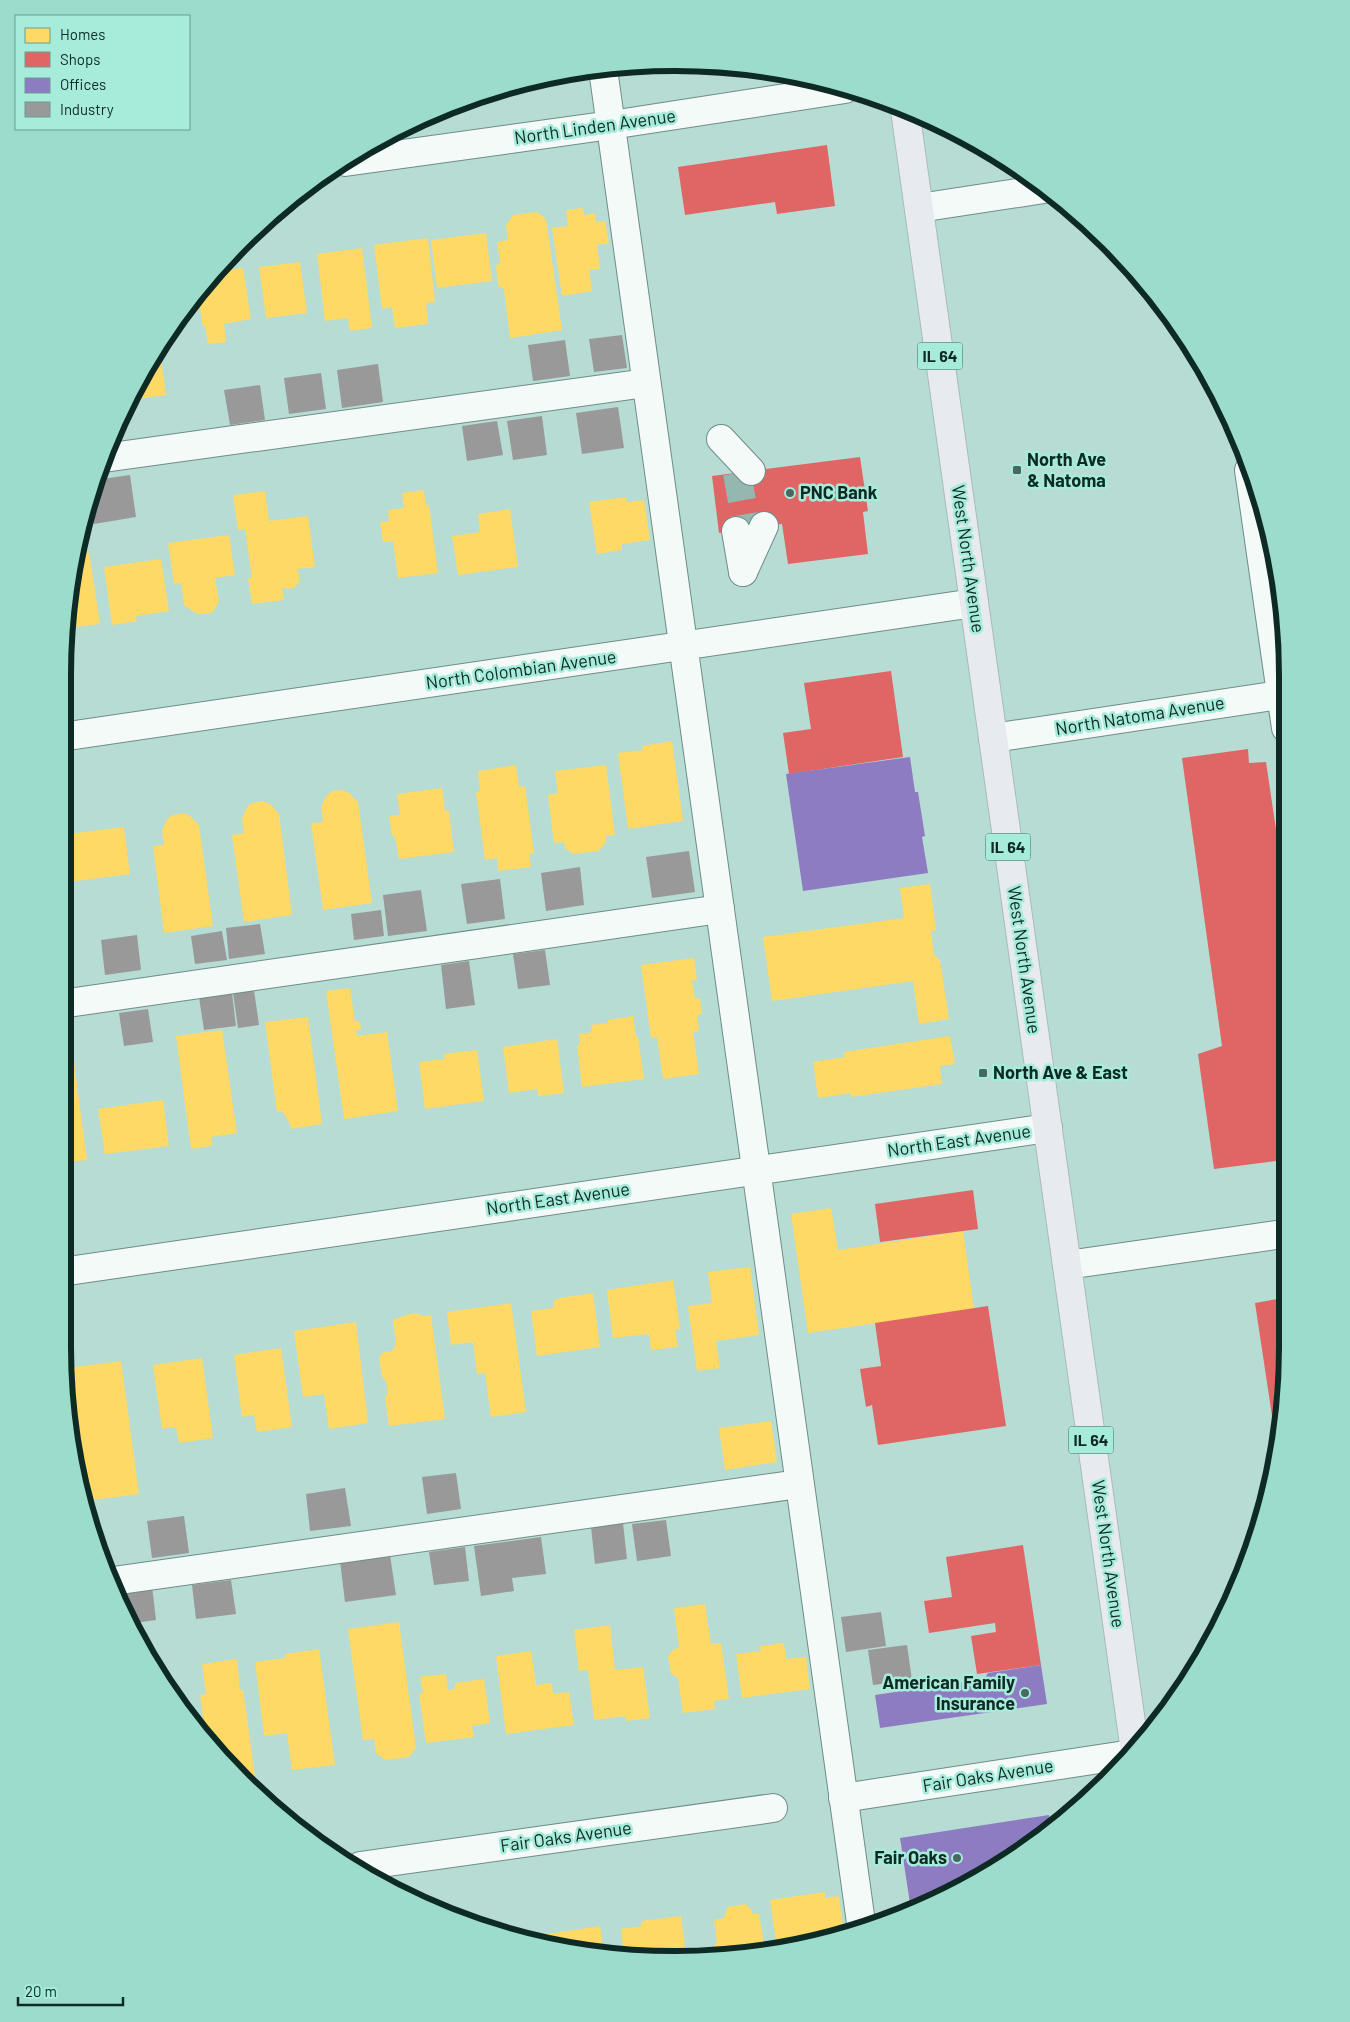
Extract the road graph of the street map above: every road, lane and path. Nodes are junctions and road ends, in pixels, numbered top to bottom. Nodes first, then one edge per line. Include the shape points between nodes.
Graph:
1 (604, 75) edge
2 (829, 91) edge
3 (906, 117) edge
4 (611, 125) junction
5 (361, 160) edge
6 (1036, 191) edge
7 (919, 208) junction
8 (646, 383) junction
9 (722, 439) dead end
10 (112, 457) edge
11 (739, 473) tunnel mouth
12 (1255, 508) edge
13 (749, 529) tunnel mouth
14 (743, 572) dead end
15 (974, 603) junction
16 (683, 646) junction
17 (1278, 664) edge
18 (1279, 695) edge
19 (71, 736) edge
20 (993, 738) junction
21 (720, 909) junction
22 (71, 1003) edge
23 (1048, 1128) junction
24 (756, 1171) junction
25 (1279, 1235) edge
26 (1067, 1265) junction
27 (71, 1271) edge
28 (799, 1484) junction
29 (118, 1580) edge
30 (1133, 1740) edge
31 (1119, 1756) edge
32 (843, 1798) junction
33 (773, 1808) dead end
34 (366, 1865) edge
35 (861, 1921) edge

1 - 4 street
2 - 4 street, North Linden Avenue
3 - 7 main road, West North Avenue / IL 64
4 - 5 street, North Linden Avenue
4 - 8 street
6 - 7 street
7 - 15 main road, West North Avenue / IL 64
8 - 10 street
8 - 16 street
9 - 11 street
12 - 17 street
13 - 14 street
15 - 16 street, North Colombian Avenue
15 - 20 main road, West North Avenue / IL 64
16 - 19 street, North Colombian Avenue
16 - 21 street
18 - 20 street, North Natoma Avenue
20 - 23 main road, West North Avenue / IL 64
21 - 22 street
21 - 24 street
23 - 24 street, North East Avenue
23 - 26 main road, West North Avenue / IL 64
24 - 27 street, North East Avenue
24 - 28 street
25 - 26 street
26 - 30 main road, West North Avenue / IL 64
28 - 29 street
28 - 32 street
31 - 32 street, Fair Oaks Avenue
32 - 35 street
33 - 34 street, Fair Oaks Avenue

